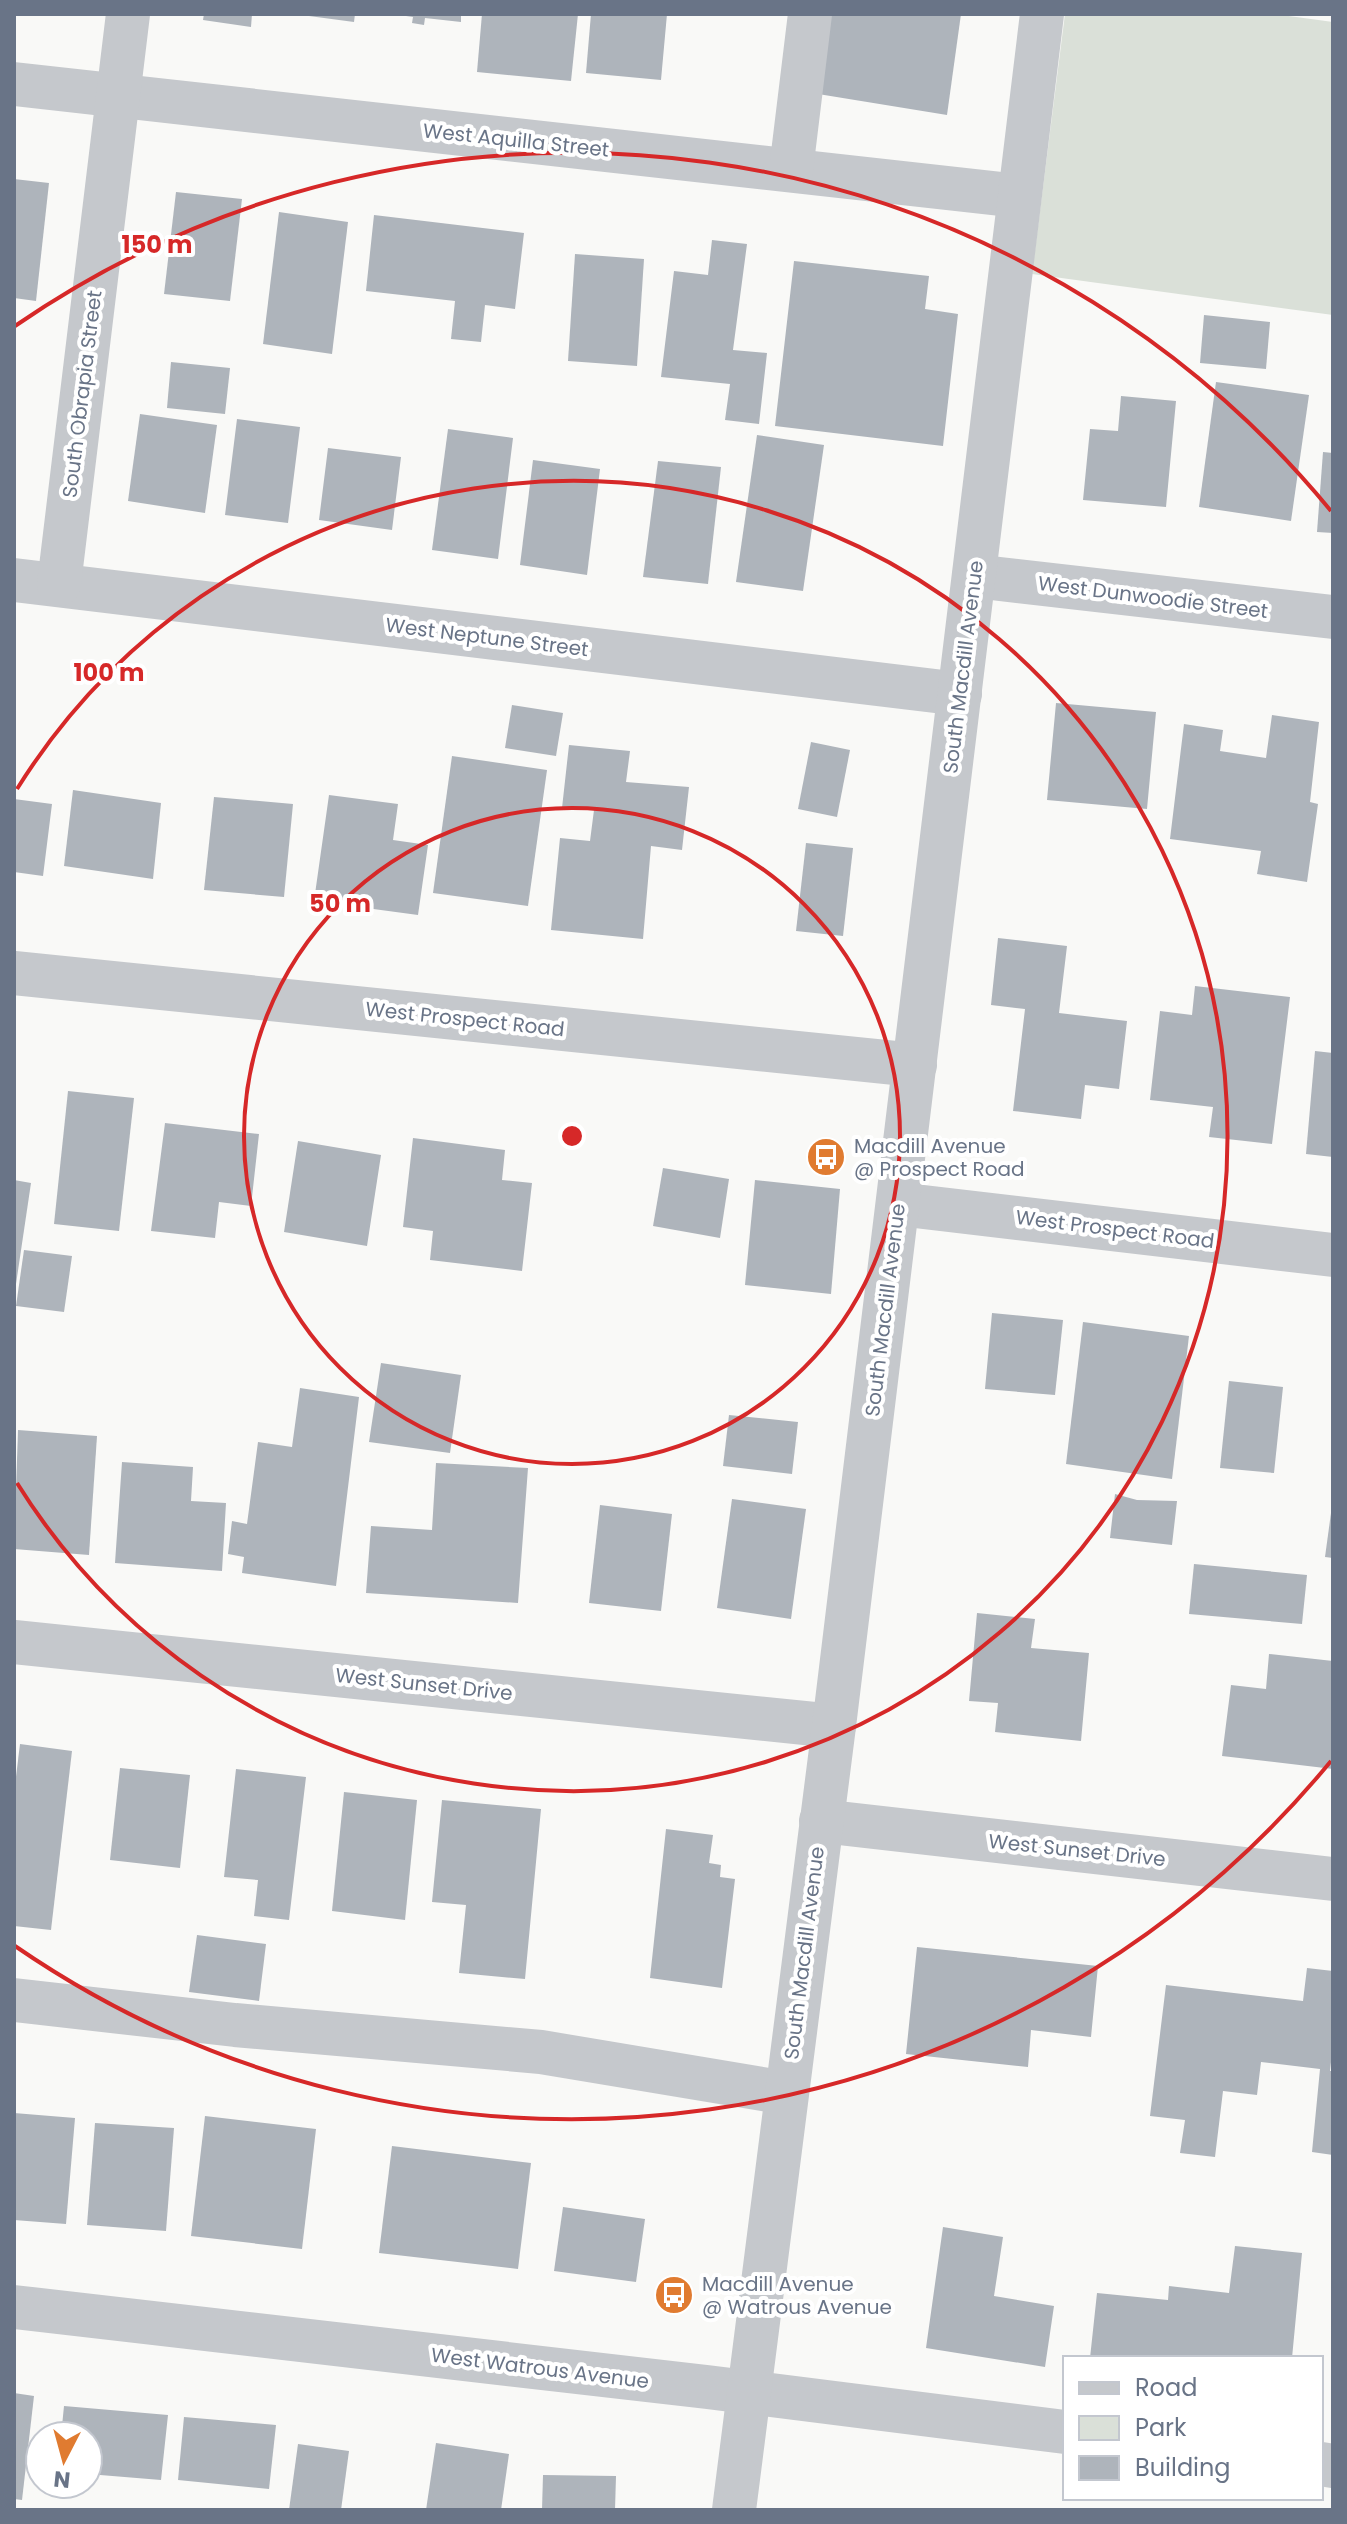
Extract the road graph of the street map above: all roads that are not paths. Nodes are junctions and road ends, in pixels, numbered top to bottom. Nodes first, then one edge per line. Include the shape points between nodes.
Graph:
1 (128, 14) edge
2 (810, 14) edge
3 (1042, 14) edge
4 (14, 84) edge
5 (118, 95) junction
6 (791, 170) junction
7 (1018, 196) junction
8 (974, 576) junction
9 (14, 580) edge
10 (59, 584) junction
11 (1333, 617) edge
12 (960, 694) junction
13 (14, 973) edge
14 (915, 1065) junction
15 (898, 1204) junction
16 (1333, 1255) edge
17 (14, 1642) edge
18 (834, 1726) junction
19 (821, 1821) junction
20 (1333, 1879) edge
21 (14, 2000) edge
22 (786, 2093) junction
23 (14, 2307) edge
24 (749, 2393) junction
25 (1063, 2432) edge
26 (734, 2510) edge

1 - 5 street, South Obrapia Street
2 - 6 street
3 - 7 street, South Macdill Avenue
4 - 5 street, West Aquilla Street
5 - 6 street, West Aquilla Street
5 - 10 street, South Obrapia Street
6 - 7 street, West Aquilla Street
7 - 8 street, South Macdill Avenue
8 - 11 street, West Dunwoodie Street
8 - 12 street, South Macdill Avenue
9 - 10 street, West Neptune Street
10 - 12 street, West Neptune Street
12 - 14 street, South Macdill Avenue
13 - 14 street, West Prospect Road
14 - 15 street, South Macdill Avenue
15 - 16 street, West Prospect Road
15 - 18 street, South Macdill Avenue
17 - 18 street, West Sunset Drive
18 - 19 street, South Macdill Avenue
19 - 20 street, West Sunset Drive
19 - 22 street, South Macdill Avenue
21 - 22 street via 541,2052
22 - 24 street, South Macdill Avenue
23 - 24 street, West Watrous Avenue
24 - 25 street, West Watrous Avenue
24 - 26 street, South Macdill Avenue

